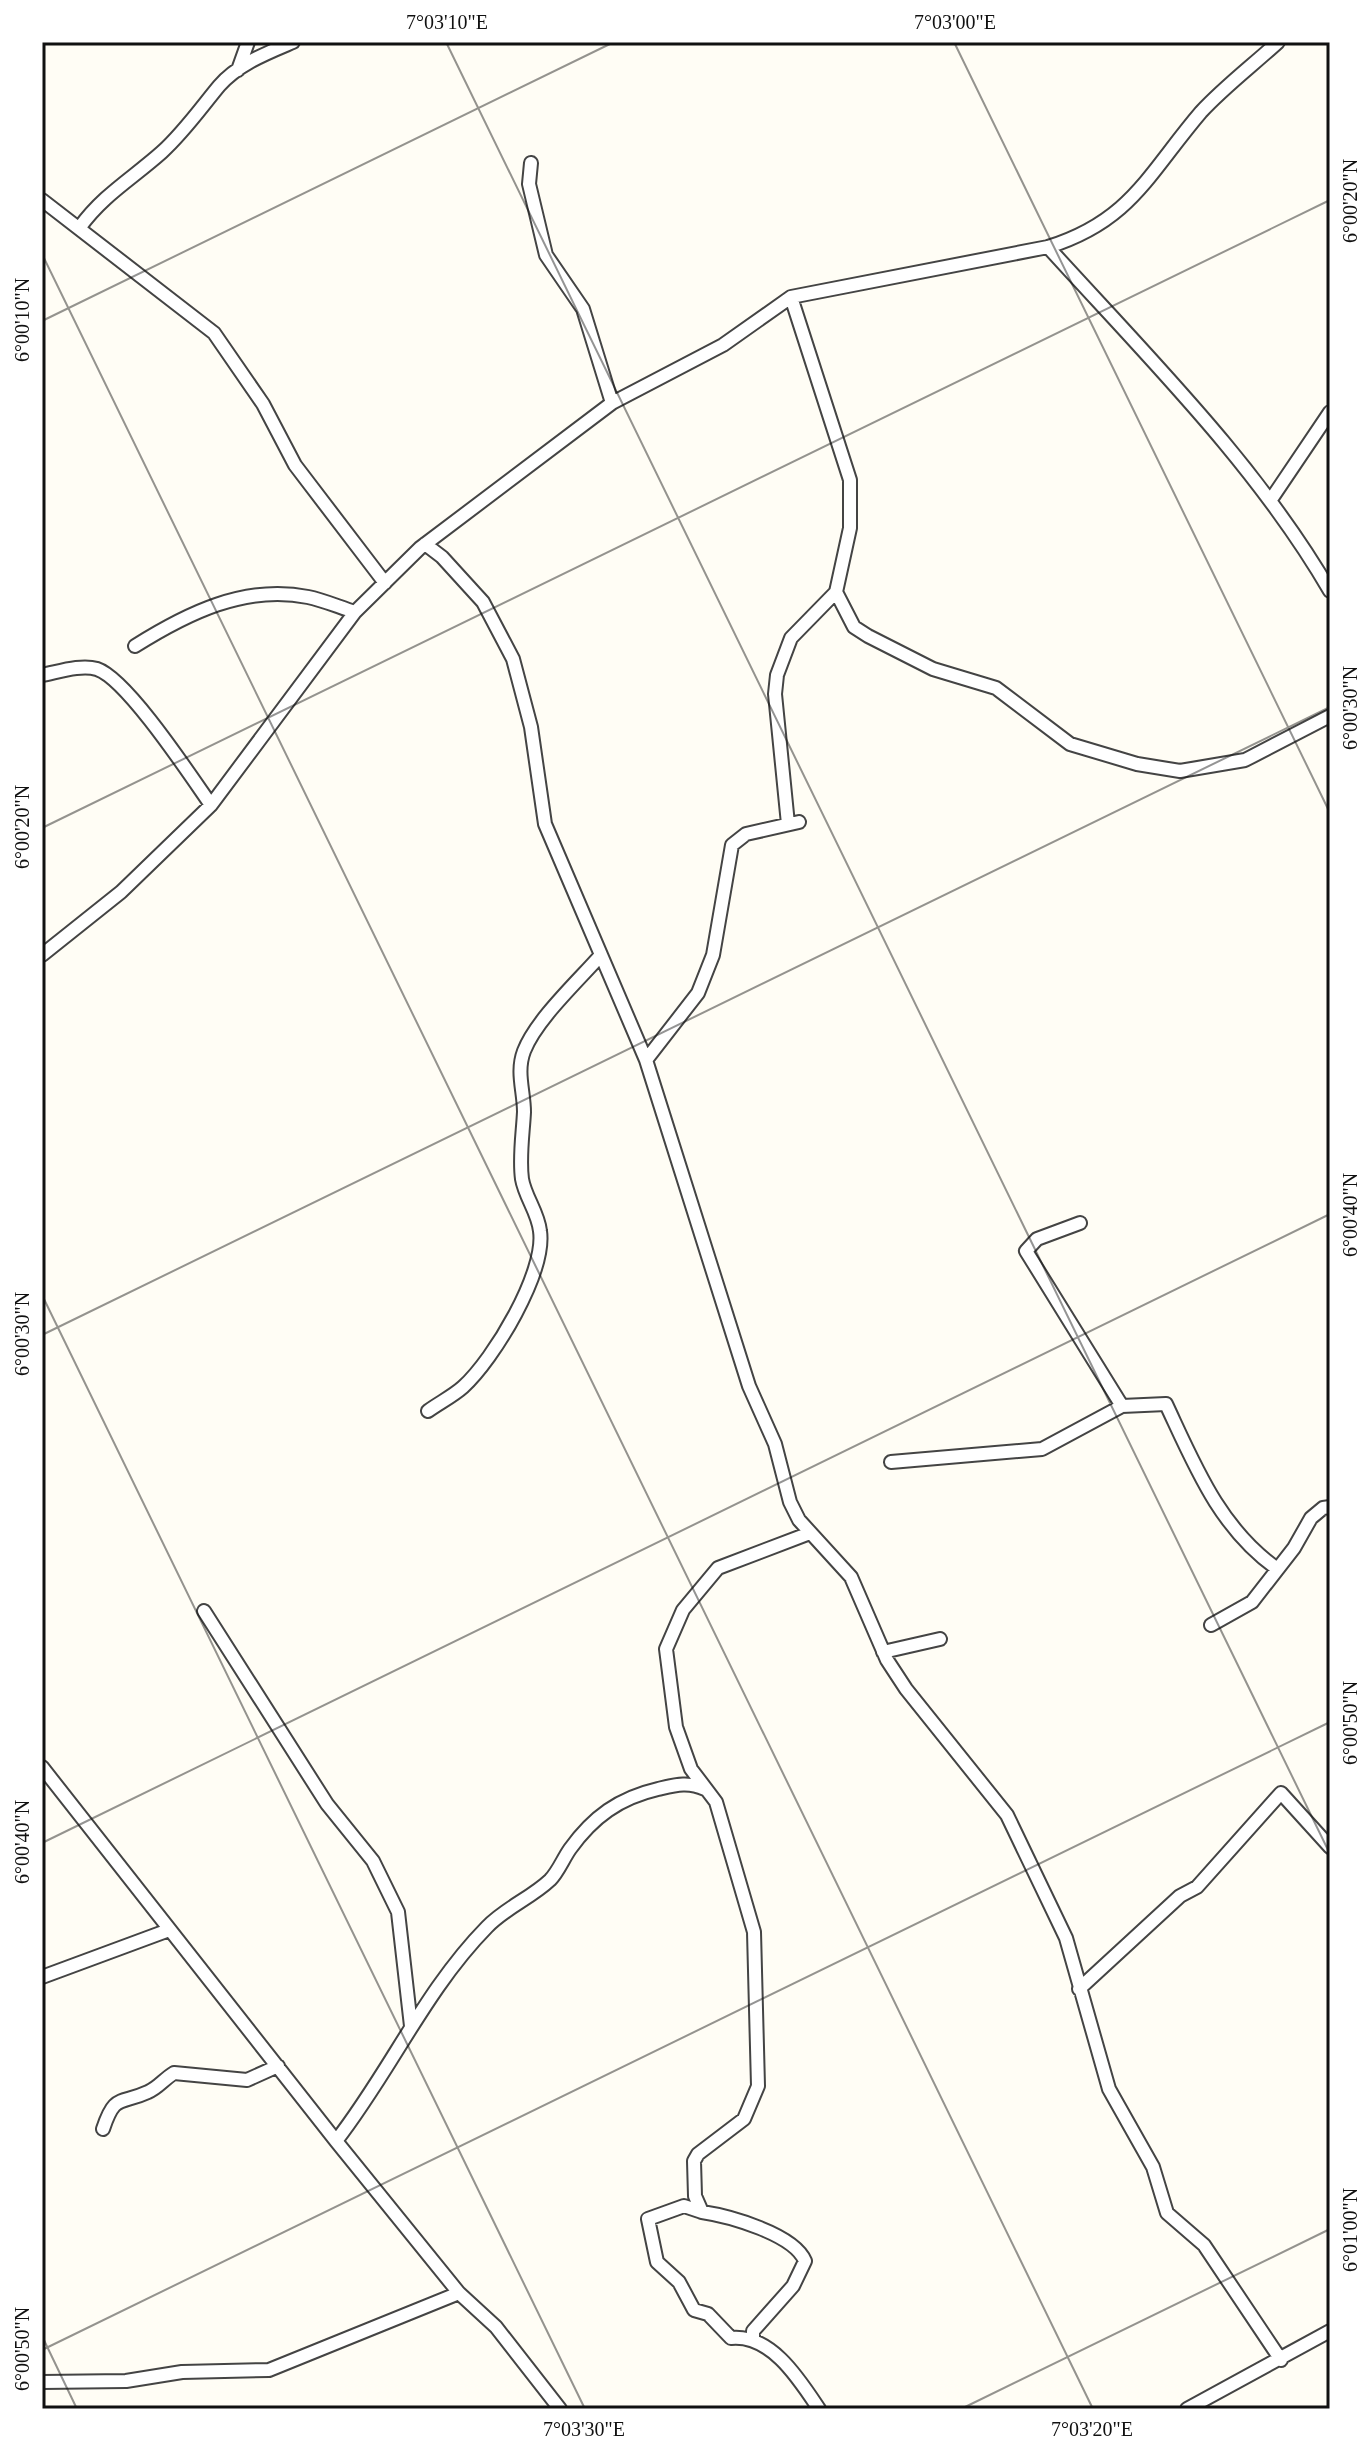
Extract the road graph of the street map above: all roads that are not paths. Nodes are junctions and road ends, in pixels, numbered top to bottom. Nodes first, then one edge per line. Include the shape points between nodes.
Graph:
1 (248, 42) edge
2 (293, 42) edge
3 (1278, 42) edge
4 (238, 70) junction
5 (531, 163) dead end
6 (42, 200) edge
7 (80, 227) junction
8 (1048, 247) junction
9 (791, 297) junction
10 (612, 403) junction
11 (1330, 412) edge
12 (1270, 501) junction
13 (425, 544) junction
14 (385, 583) junction
15 (1330, 591) edge
16 (836, 592) junction
17 (355, 612) junction
18 (135, 646) dead end
19 (42, 675) edge
20 (1330, 716) edge
21 (211, 805) junction
22 (42, 955) edge
23 (600, 956) junction
24 (646, 1060) junction
25 (1080, 1223) dead end
26 (1122, 1406) junction
27 (428, 1411) dead end
28 (891, 1462) dead end
29 (1330, 1507) edge
30 (810, 1533) junction
31 (1276, 1568) junction
32 (204, 1611) dead end
33 (1211, 1625) dead end
34 (940, 1639) dead end
35 (883, 1652) junction
36 (42, 1767) edge
37 (691, 1769) junction
38 (694, 1784) junction
39 (707, 1790) junction
40 (1330, 1847) edge
41 (169, 1930) junction
42 (42, 1977) edge
43 (1079, 1989) junction
44 (411, 2026) junction
45 (278, 2066) junction
46 (103, 2129) dead end
47 (336, 2141) junction
48 (702, 2212) junction
49 (459, 2293) junction
50 (1330, 2331) edge
51 (749, 2335) junction
52 (1281, 2360) junction
53 (42, 2382) edge
54 (560, 2409) edge
55 (819, 2409) edge
56 (1187, 2409) edge

1 - 4 street
2 - 4 street
3 - 8 street via 1203,110 1122,209 1083,236
4 - 7 street via 185,129 117,185
5 - 10 street via 529,184 546,255 583,309
6 - 7 street
7 - 14 street via 214,333 263,404 295,465
8 - 9 street
8 - 12 street
9 - 10 street via 723,345
9 - 16 street via 850,480 850,528
10 - 13 street
11 - 12 street
12 - 15 street
13 - 14 street
13 - 23 street via 483,602 513,659 531,727 545,824
14 - 17 street
16 - 20 street via 854,627 868,636 933,669 996,688 1070,744 1137,764 1180,771 1245,760
16 - 24 street via 791,638 777,675 775,694 793,823 746,834 732,845 713,955 698,993
17 - 18 street via 307,596 237,597 174,621
17 - 21 street
19 - 21 street via 92,668 107,673
21 - 22 street via 121,892
23 - 24 street
23 - 27 street via 542,1024 525,1049 520,1068 522,1179 541,1233 528,1284 507,1328 477,1371
24 - 30 street via 749,1386 775,1444 790,1502
25 - 26 street via 1037,1239 1026,1251
26 - 28 street via 1042,1449
26 - 31 street via 1166,1404 1214,1503 1258,1556
29 - 31 street via 1311,1518
30 - 35 street via 851,1577
30 - 37 street via 718,1568 683,1610 666,1649 667,1672 676,1727
31 - 33 street via 1252,1602
32 - 44 street via 327,1804 373,1861 398,1912
34 - 35 street
35 - 43 street via 906,1689 1007,1815 1066,1938
36 - 41 street
37 - 38 street
37 - 39 street
38 - 39 street
38 - 44 street via 626,1798 593,1821 550,1880 487,1926
39 - 48 street via 716,1802 754,1932 759,2067 758,2086 744,2119 694,2161 695,2196
40 - 43 street via 1281,1793 1197,1887 1180,1896
41 - 42 street
41 - 45 street
43 - 52 street via 1109,2089 1153,2167 1167,2213 1204,2245
44 - 47 street via 367,2101
45 - 46 street via 247,2080 174,2073 152,2091 120,2099 109,2110
45 - 47 street
47 - 49 street
48 - 51 street via 751,2225 803,2255 804,2270
48 - 51 street via 684,2206 648,2219 657,2262 679,2282 694,2310 708,2314 731,2338
49 - 53 street via 269,2370
49 - 54 street via 496,2327
50 - 52 street
51 - 55 street via 792,2370
52 - 56 street

